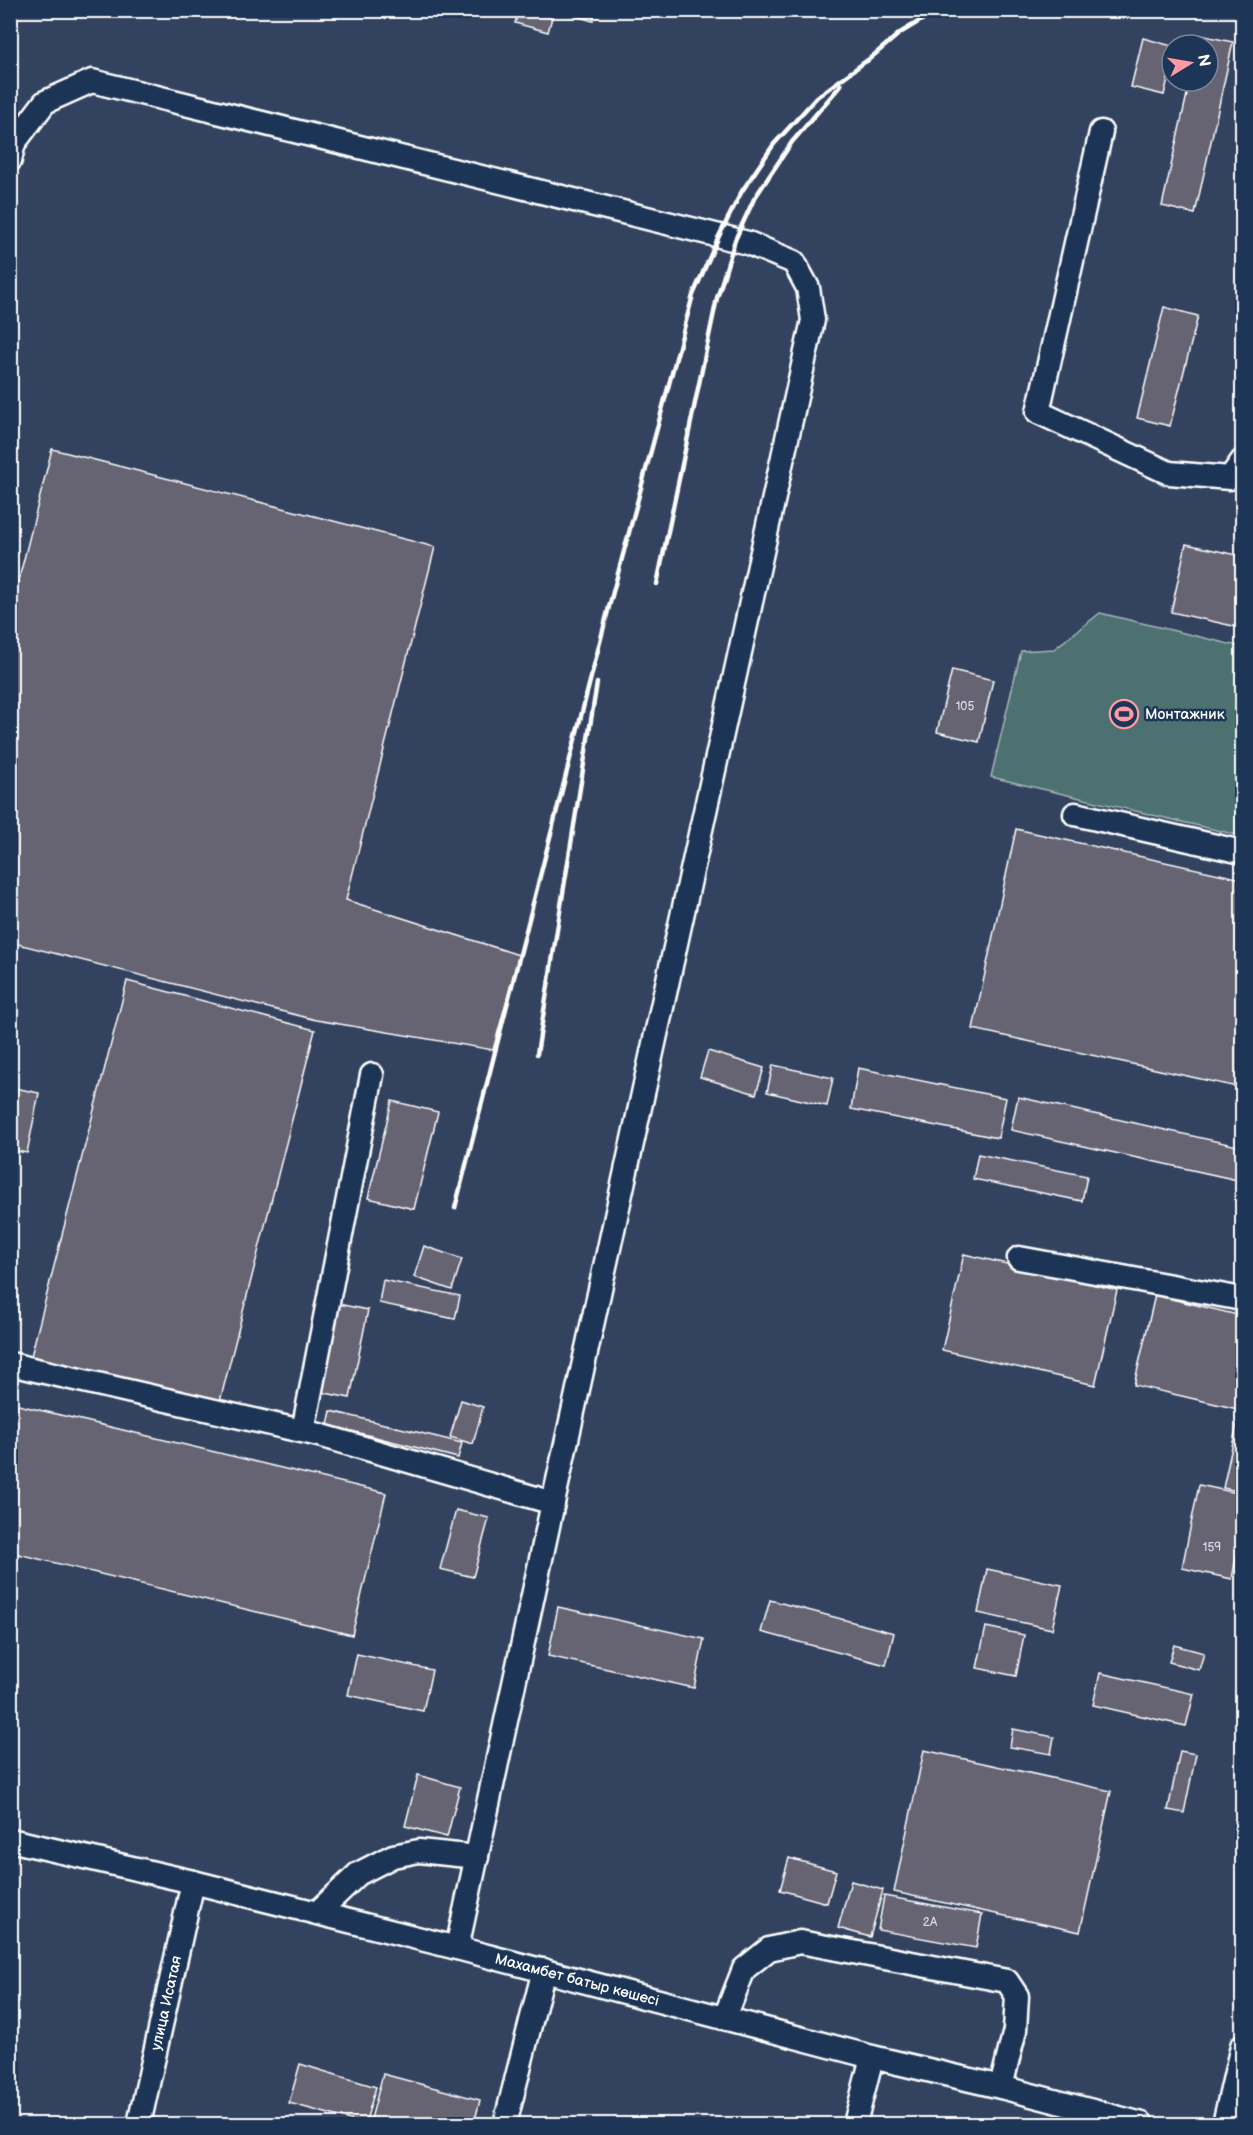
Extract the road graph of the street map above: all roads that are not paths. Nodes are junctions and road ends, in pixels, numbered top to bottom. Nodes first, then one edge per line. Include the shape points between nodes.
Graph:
1 (1101, 132) dead end
2 (10, 160) edge
3 (1242, 461) edge
4 (1075, 814) dead end
5 (1242, 852) edge
6 (372, 1075) dead end
7 (1019, 1258) dead end
8 (1242, 1299) edge
9 (10, 1364) edge
10 (303, 1431) junction
11 (553, 1503) junction
12 (10, 1840) edge
13 (477, 1857) junction
14 (193, 1882) junction
15 (317, 1913) junction
16 (457, 1948) junction
17 (544, 1971) junction
18 (725, 2018) junction
19 (1242, 2046) edge
20 (872, 2056) junction
21 (1001, 2087) junction
22 (139, 2124) edge
23 (504, 2124) edge
24 (855, 2124) edge
25 (1142, 2124) edge
26 (1224, 2124) edge

1 - 3 street via 1038,412 1169,473 1230,478
2 - 11 street via 14,143 45,102 92,81 748,243 794,262 808,288 813,320
4 - 5 street
6 - 10 street
7 - 8 street
9 - 10 street
10 - 11 street
11 - 13 street
12 - 14 street, Махамбет батыр көшесі
13 - 15 street via 419,1851 393,1856 358,1874
13 - 16 street
14 - 15 street, Махамбет батыр көшесі
14 - 22 street, улица Исатая
15 - 16 street, Махамбет батыр көшесі
16 - 17 street, Махамбет батыр көшесі
17 - 18 street, Махамбет батыр көшесі
17 - 23 street
18 - 20 street, Махамбет батыр көшесі
18 - 21 street via 744,1969 769,1949 800,1942 1007,1981 1017,1996 1017,2007
19 - 26 street
20 - 21 street, Махамбет батыр көшесі
20 - 24 street
21 - 25 street, Махамбет батыр көшесі

